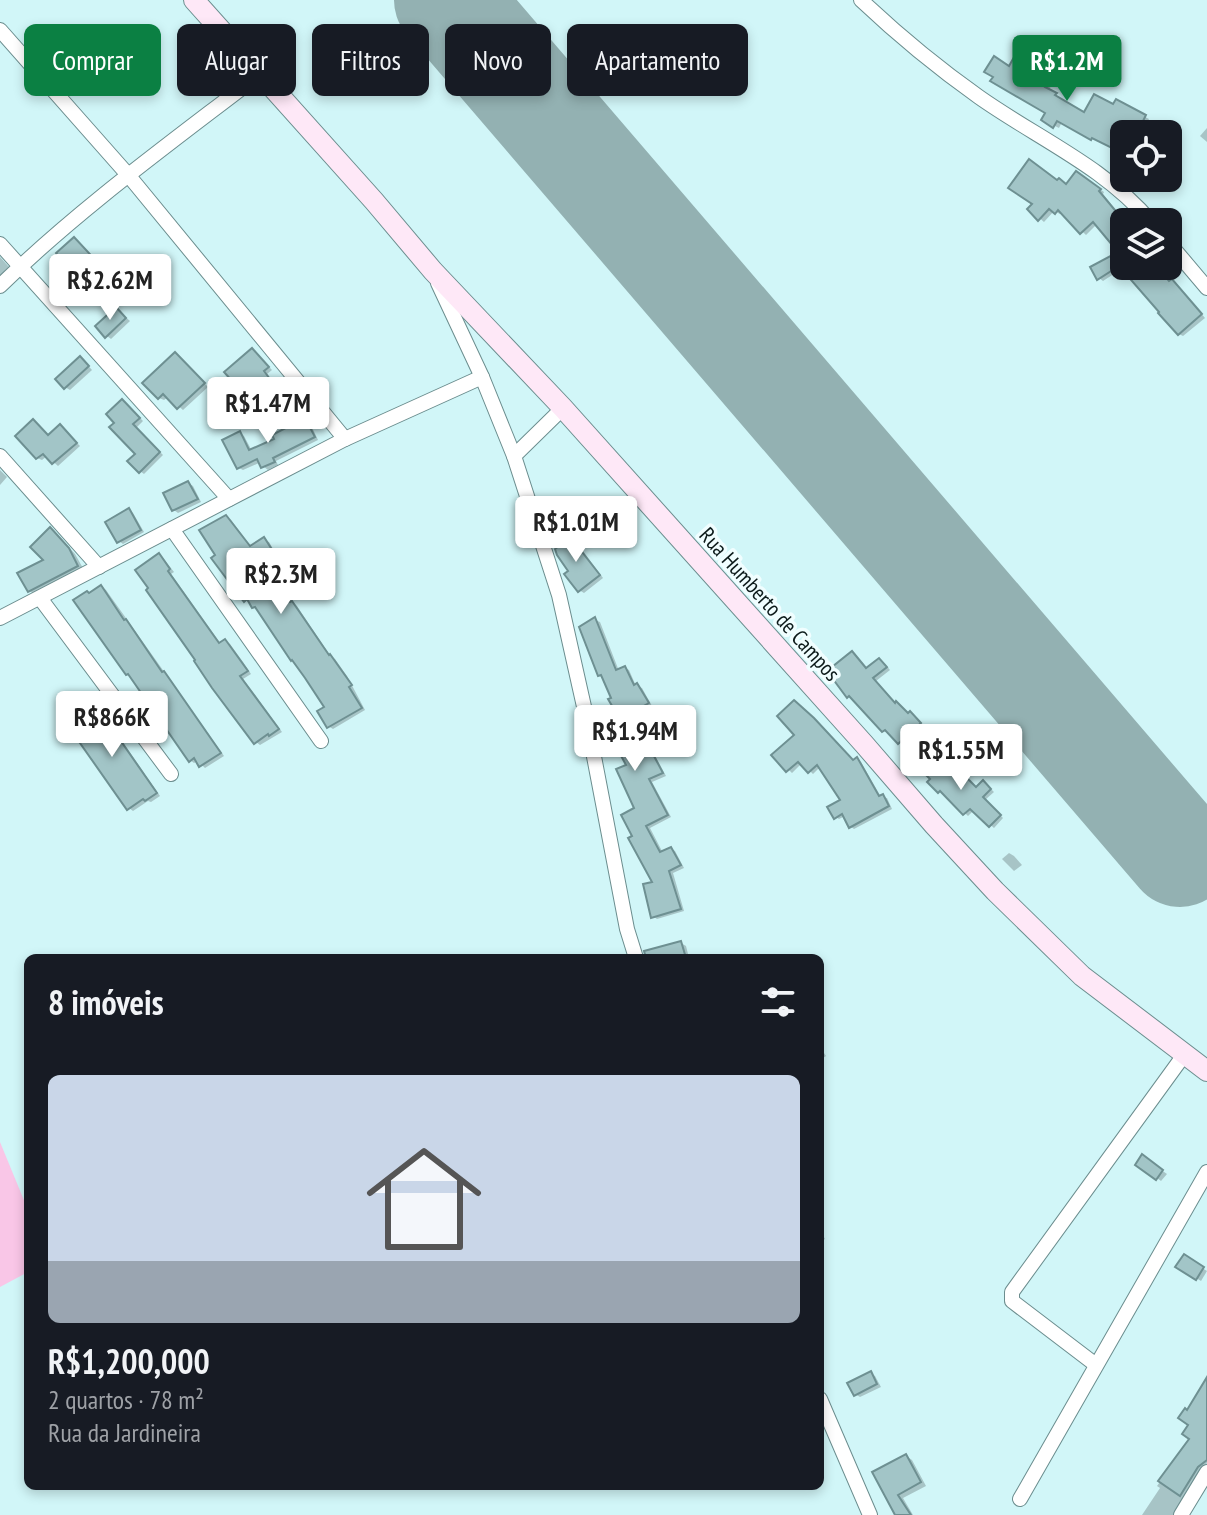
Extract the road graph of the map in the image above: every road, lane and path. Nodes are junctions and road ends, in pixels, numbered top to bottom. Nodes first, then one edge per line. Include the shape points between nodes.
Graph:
1 (194, 0) edge
2 (861, 0) edge
3 (215, 24) edge
4 (0, 30) edge
5 (232, 96) edge
6 (280, 96) edge
7 (129, 176) junction
8 (1138, 208) edge
9 (0, 244) edge
10 (1182, 259) edge
11 (20, 267) junction
12 (433, 271) junction
13 (0, 286) edge
14 (1207, 288) edge
15 (482, 377) junction
16 (563, 408) junction
17 (345, 439) junction
18 (0, 456) edge
19 (514, 456) junction
20 (229, 499) junction
21 (172, 529) junction
22 (99, 567) junction
23 (40, 598) junction
24 (0, 618) edge
25 (321, 741) dead end
26 (171, 774) dead end
27 (635, 954) edge
28 (1184, 1055) junction
29 (1207, 1071) edge
30 (1207, 1172) edge
31 (1096, 1365) junction
32 (824, 1408) edge
33 (1207, 1472) edge
34 (1020, 1499) dead end
35 (1188, 1512) edge
36 (870, 1515) edge

1 - 3 street, Rua Humberto de Campos
2 - 8 street via 979,97 1097,172
4 - 7 street
5 - 7 street
6 - 12 street, Rua Humberto de Campos
7 - 11 street
7 - 17 street
9 - 11 street
10 - 14 street
11 - 13 street
11 - 20 street
12 - 15 street
12 - 16 street, Rua Humberto de Campos
15 - 17 street
15 - 19 street
16 - 19 street
16 - 28 street, Rua Humberto de Campos via 995,891 1082,976
17 - 20 street
18 - 22 street
19 - 27 street via 559,595
20 - 21 street
21 - 22 street
21 - 25 street
22 - 23 street
23 - 24 street
23 - 26 street
28 - 29 street, Rua Humberto de Campos
28 - 31 street via 1012,1292 1012,1301
30 - 31 street
31 - 34 street
32 - 36 street
33 - 35 street

